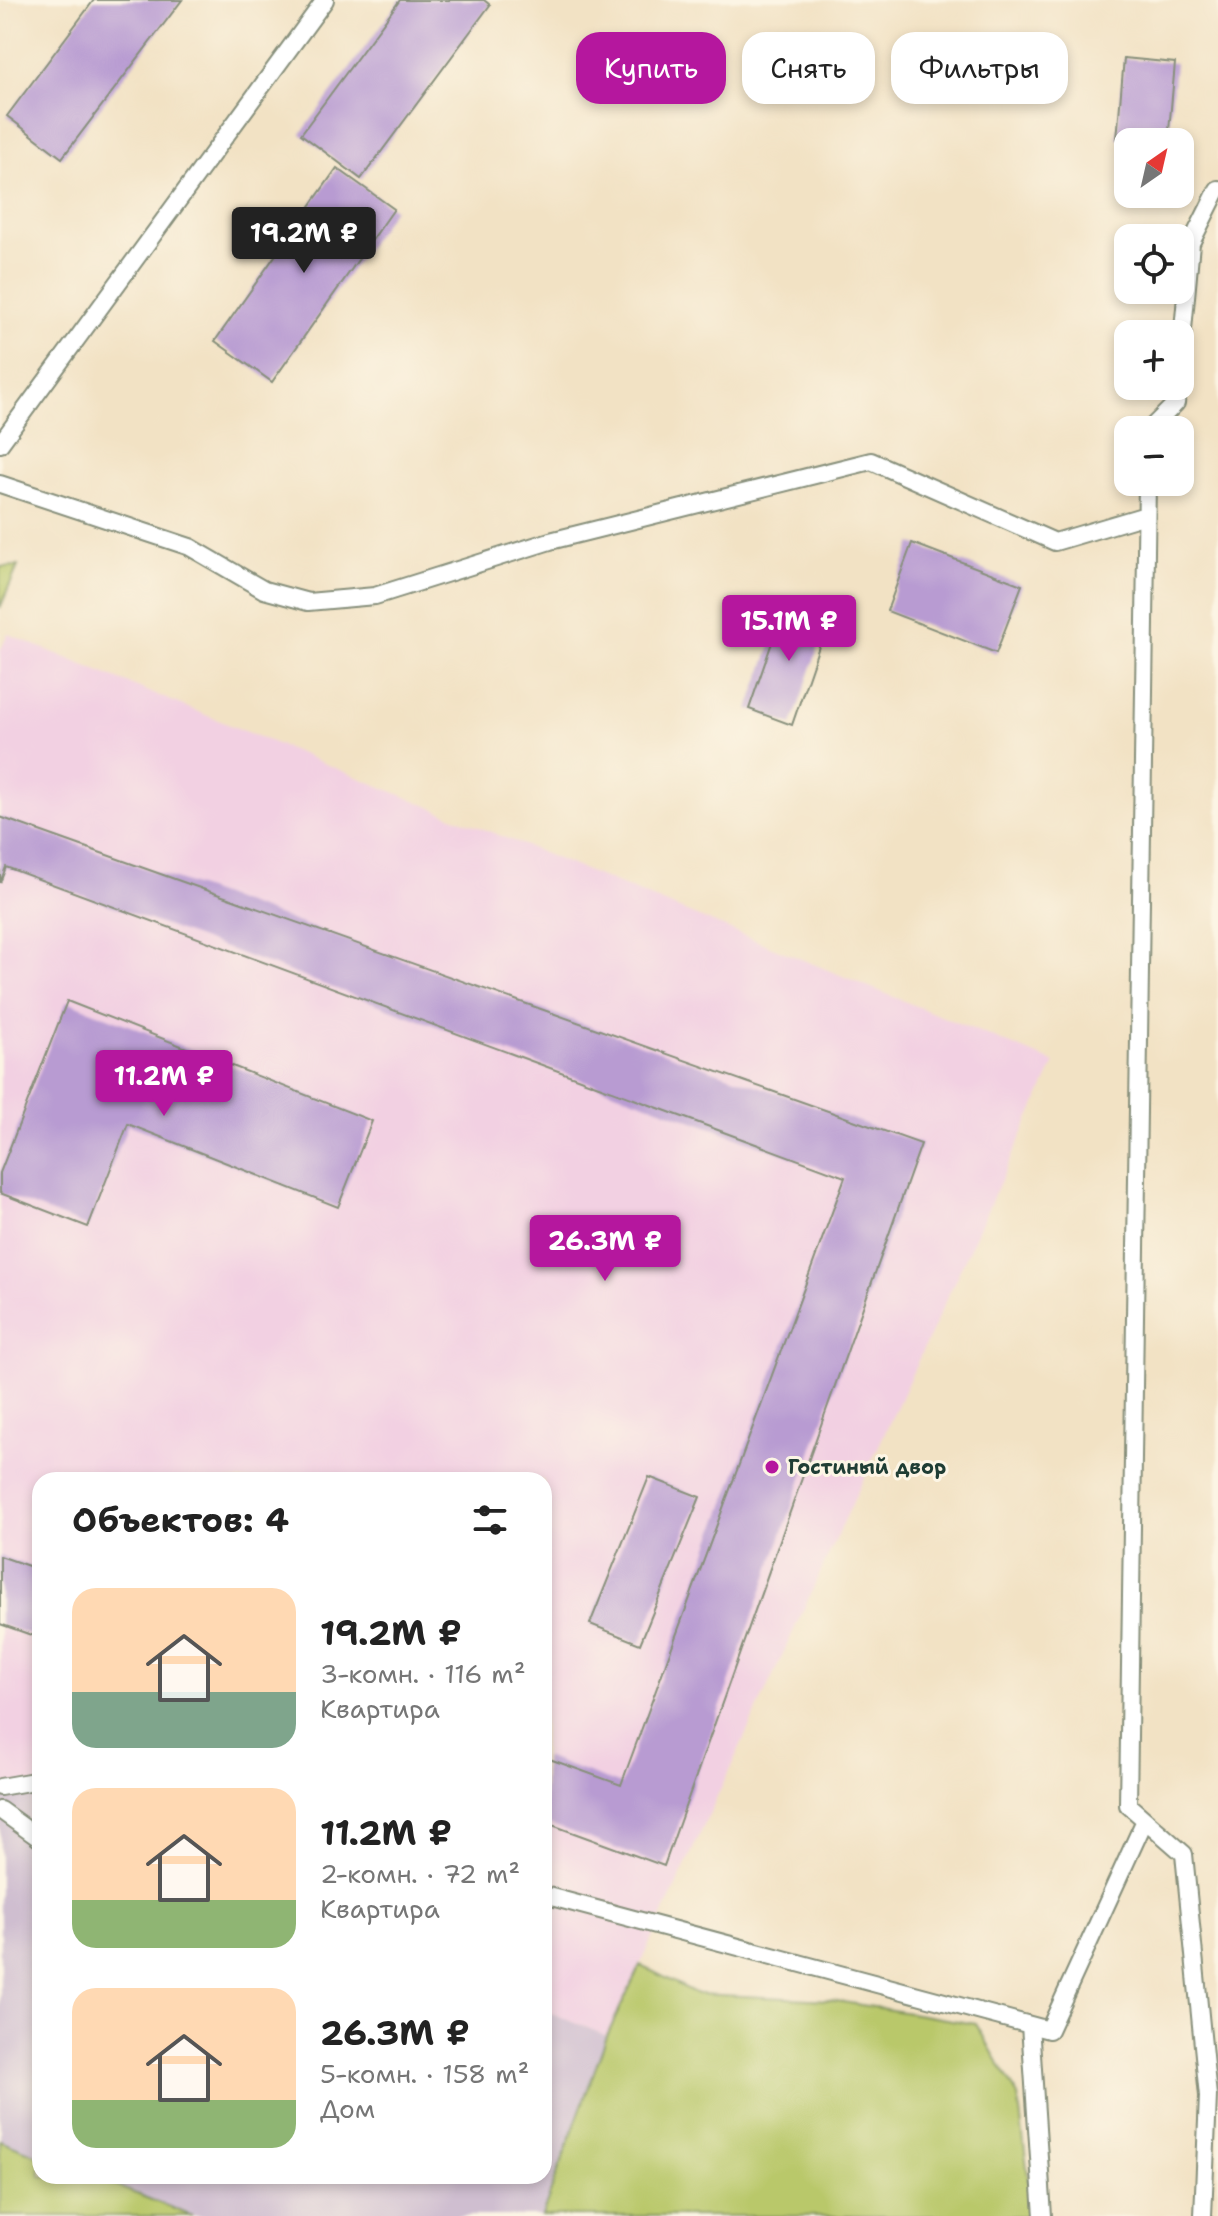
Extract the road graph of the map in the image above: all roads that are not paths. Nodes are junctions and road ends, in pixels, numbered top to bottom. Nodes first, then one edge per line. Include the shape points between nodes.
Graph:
1 (325, 0) edge
2 (1218, 189) edge
3 (1184, 320) edge
4 (1176, 400) edge
5 (1163, 416) edge
6 (0, 444) edge
7 (0, 484) edge
8 (1147, 496) edge
9 (1146, 515) junction
10 (32, 1781) edge
11 (0, 1787) edge
12 (0, 1810) edge
13 (1145, 1820) junction
14 (32, 1833) edge
15 (552, 1897) edge
16 (1030, 2025) junction
17 (1213, 2096) edge
18 (1043, 2216) edge
19 (1203, 2216) edge

1 - 6 lane
2 - 3 lane via 1191,243
4 - 5 lane
7 - 9 lane via 190,547 264,590 308,602 375,596 550,541 871,461 1055,542
8 - 9 lane
9 - 13 lane via 1128,1805
10 - 11 lane
12 - 14 lane
13 - 16 lane via 1049,2030
13 - 17 lane via 1184,1854
15 - 16 lane
16 - 18 lane
17 - 19 lane

